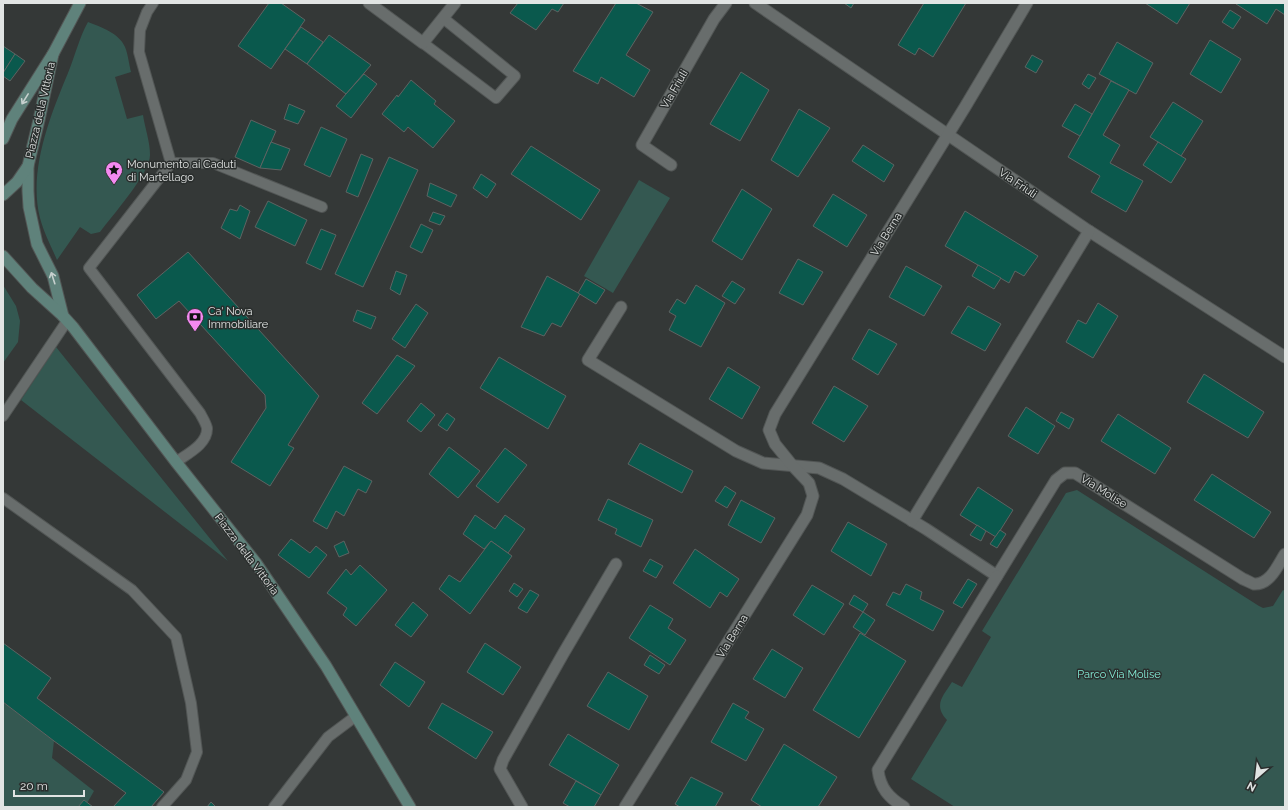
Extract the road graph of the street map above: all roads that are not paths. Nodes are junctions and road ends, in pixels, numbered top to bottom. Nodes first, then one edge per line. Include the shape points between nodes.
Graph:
1 (80, 3) edge
2 (153, 3) edge
3 (370, 3) edge
4 (455, 3) edge
5 (726, 3) edge
6 (755, 3) edge
7 (1027, 3) edge
8 (443, 18) junction
9 (423, 43) junction
10 (53, 54) junction
11 (948, 135) junction
12 (3, 139) edge
13 (171, 163) junction
14 (671, 165) dead end
15 (28, 166) junction
16 (3, 195) edge
17 (322, 207) dead end
18 (1089, 231) junction
19 (3, 256) edge
20 (621, 308) dead end
21 (65, 318) junction
22 (1285, 357) edge
23 (3, 416) edge
24 (176, 462) junction
25 (792, 465) junction
26 (3, 498) edge
27 (912, 521) junction
28 (1285, 554) edge
29 (616, 564) dead end
30 (997, 576) junction
31 (356, 716) junction
32 (162, 807) edge
33 (274, 807) edge
34 (410, 807) edge
35 (522, 807) edge
36 (625, 807) edge
37 (904, 807) edge

1 - 10 main road, Piazza della Vittoria
2 - 13 lane via 140,30 139,52
3 - 9 street
4 - 8 street
5 - 14 street, Via Friuli via 714,19 642,145
6 - 11 street, Via Friuli
7 - 11 street, Via Berna
8 - 9 street
8 - 9 lane via 515,76 496,98
10 -> 12 main road, Piazza della Vittoria via 12,119
10 - 15 main road, Piazza della Vittoria
11 - 18 street, Via Friuli
11 - 25 street, Via Berna via 775,414 769,430 775,444
13 - 17 lane via 213,163
13 - 24 lane via 89,268 200,413 207,427 198,447
15 - 16 main road, Piazza della Vittoria
21 -> 15 main road, Piazza della Vittoria via 53,276 38,244 29,207
18 - 22 street, Via Friuli
18 - 27 street
19 - 21 main road, Piazza della Vittoria via 32,288
20 - 25 street via 588,360 736,451 763,464
21 - 23 lane
21 - 24 main road, Piazza della Vittoria
24 - 31 main road, Piazza della Vittoria via 256,563 326,666
25 - 27 street via 819,468 843,479
25 - 36 street, Via Berna via 809,483 813,496 807,515
26 - 32 lane via 132,590 176,637 191,703 197,752 186,780
27 - 30 street
28 - 30 street, Via Molise via 1268,579 1253,584 1076,473 1065,473 1056,480
29 - 35 street via 503,760 500,768
30 - 37 street via 878,770 879,781 884,790
31 - 33 lane via 328,737
31 - 34 main road, Piazza della Vittoria

